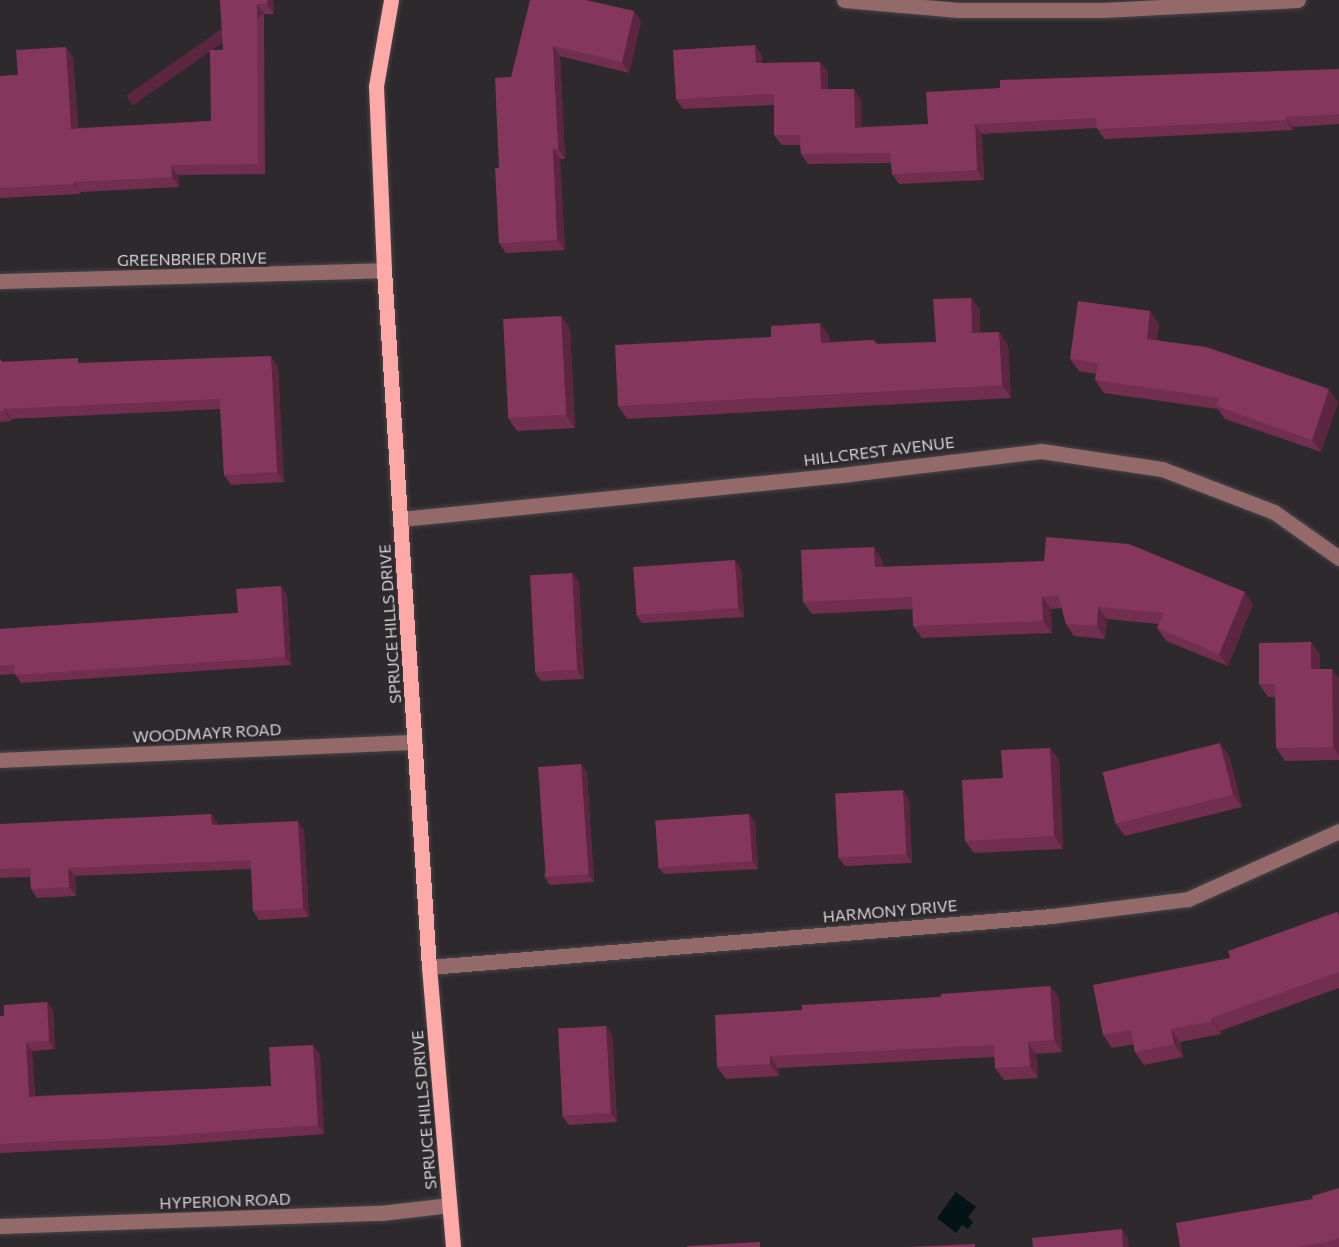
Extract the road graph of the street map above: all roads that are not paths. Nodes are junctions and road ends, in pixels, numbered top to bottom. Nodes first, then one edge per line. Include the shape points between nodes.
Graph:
1 (391, 0) edge
2 (844, 0) edge
3 (1298, 0) edge
4 (1102, 5) edge
5 (384, 270) junction
6 (0, 281) edge
7 (401, 519) junction
8 (1339, 558) edge
9 (415, 742) junction
10 (0, 760) edge
11 (1339, 831) edge
12 (429, 967) junction
13 (450, 1205) junction
14 (0, 1226) edge
15 (453, 1247) edge

1 - 5 main road, SPRUCE HILLS DRIVE via 376,86
2 - 4 street via 959,10
3 - 4 street
5 - 6 street, GREENBRIER DRIVE
5 - 7 main road, SPRUCE HILLS DRIVE
7 - 8 street, HILLCREST AVENUE via 1041,451 1162,469 1274,512
7 - 9 main road, SPRUCE HILLS DRIVE
9 - 10 street, WOODMAYR ROAD
9 - 12 main road, SPRUCE HILLS DRIVE
11 - 12 street, HARMONY DRIVE via 1188,899 1052,916
12 - 13 main road, SPRUCE HILLS DRIVE
13 - 14 street, HYPERION ROAD via 381,1213
13 - 15 main road, SPRUCE HILLS DRIVE

